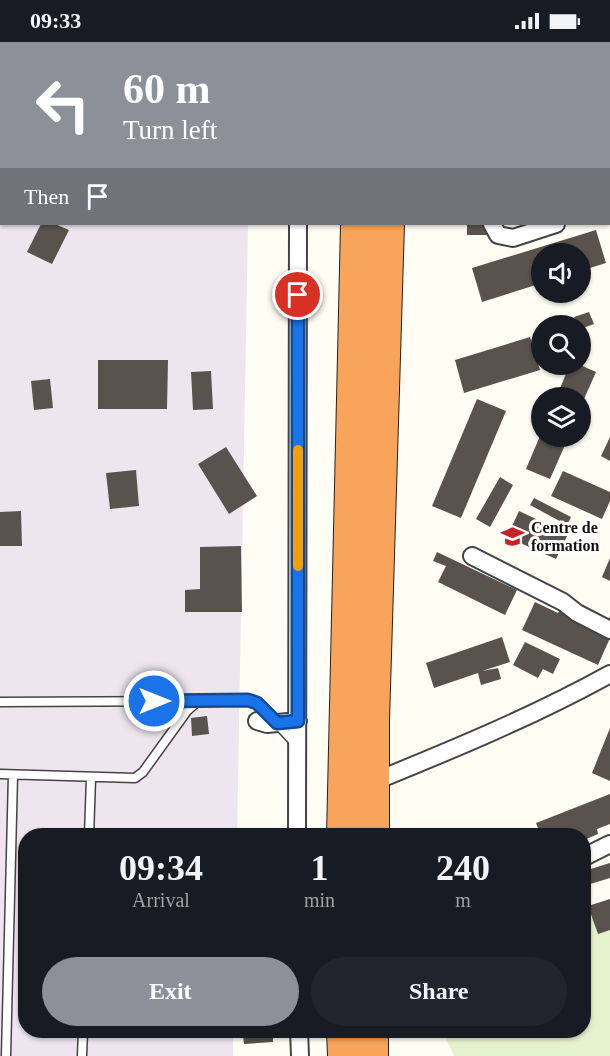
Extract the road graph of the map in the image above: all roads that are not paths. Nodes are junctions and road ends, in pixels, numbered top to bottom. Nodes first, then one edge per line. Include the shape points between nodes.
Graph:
1 (298, 225) edge
2 (357, 225) edge
3 (388, 225) edge
4 (493, 225) edge
5 (553, 225) edge
6 (472, 556) dead end
7 (610, 630) edge
8 (610, 674) edge
9 (198, 701) junction
10 (0, 702) edge
11 (257, 721) dead end
12 (298, 721) junction
13 (277, 723) junction
14 (298, 746) junction
15 (0, 774) edge
16 (13, 775) junction
17 (91, 778) junction
18 (373, 782) junction
19 (89, 828) edge
20 (297, 828) edge
21 (343, 828) edge
22 (373, 828) edge
23 (610, 844) edge
24 (591, 854) edge
25 (4, 932) edge
26 (83, 1038) edge
27 (299, 1038) edge
28 (343, 1038) edge
29 (372, 1038) edge
30 (6, 1056) edge
31 (82, 1056) edge
32 (300, 1056) edge
33 (344, 1056) edge
34 (372, 1056) edge

1 - 12 street
2 - 21 highway
3 - 18 highway
4 - 5 street via 498,235 513,238
6 - 7 street
8 - 18 street via 487,736
9 - 10 lane
9 - 13 lane via 248,700 257,703
9 - 17 lane via 135,778
11 - 13 street
12 - 13 street
12 - 14 street
13 - 14 lane
14 - 20 street
15 - 16 lane
16 - 17 lane
16 - 25 lane
17 - 19 lane
18 - 22 highway
23 - 24 street
25 - 30 lane
26 - 31 lane
27 - 32 street
28 - 33 highway
29 - 34 highway

